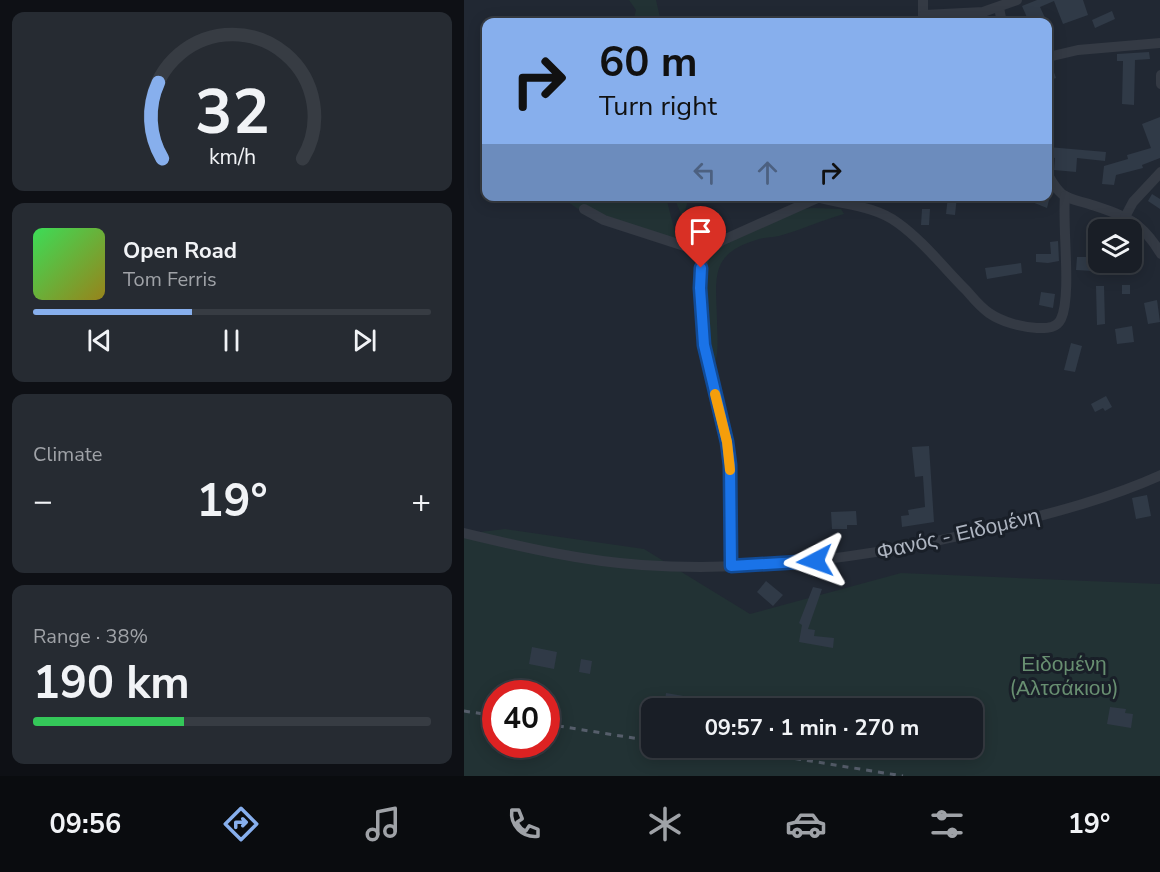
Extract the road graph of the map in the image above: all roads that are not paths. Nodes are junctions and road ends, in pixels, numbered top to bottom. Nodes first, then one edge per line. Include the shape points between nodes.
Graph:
1 (923, 0) edge
2 (1017, 0) edge
3 (999, 8) junction
4 (924, 18) edge
5 (933, 18) edge
6 (1001, 18) edge
7 (1160, 43) edge
8 (1052, 55) edge
9 (1160, 75) edge
10 (1160, 84) edge
11 (1160, 172) edge
12 (1052, 182) edge
13 (1066, 196) junction
14 (812, 201) edge
15 (838, 201) edge
16 (584, 209) dead end
17 (1125, 217) junction
18 (706, 253) junction
19 (1160, 254) edge
20 (1160, 475) edge
21 (464, 532) edge
22 (731, 566) junction

1 - 4 street
2 - 3 street
3 - 5 street
3 - 6 street
7 - 8 street
9 - 10 street
11 - 17 street
12 - 13 street
13 - 15 street via 1063,313 1054,326 1042,328 1009,322 988,312 888,217
13 - 17 street
14 - 18 street via 721,241
16 - 18 street via 604,220
17 - 19 street via 1146,232
18 - 22 street via 701,276 702,320 729,455
20 - 22 street, Φανός - Ειδομένη via 1044,515 909,546 839,558
21 - 22 street, Φανός - Ειδομένη via 614,562

